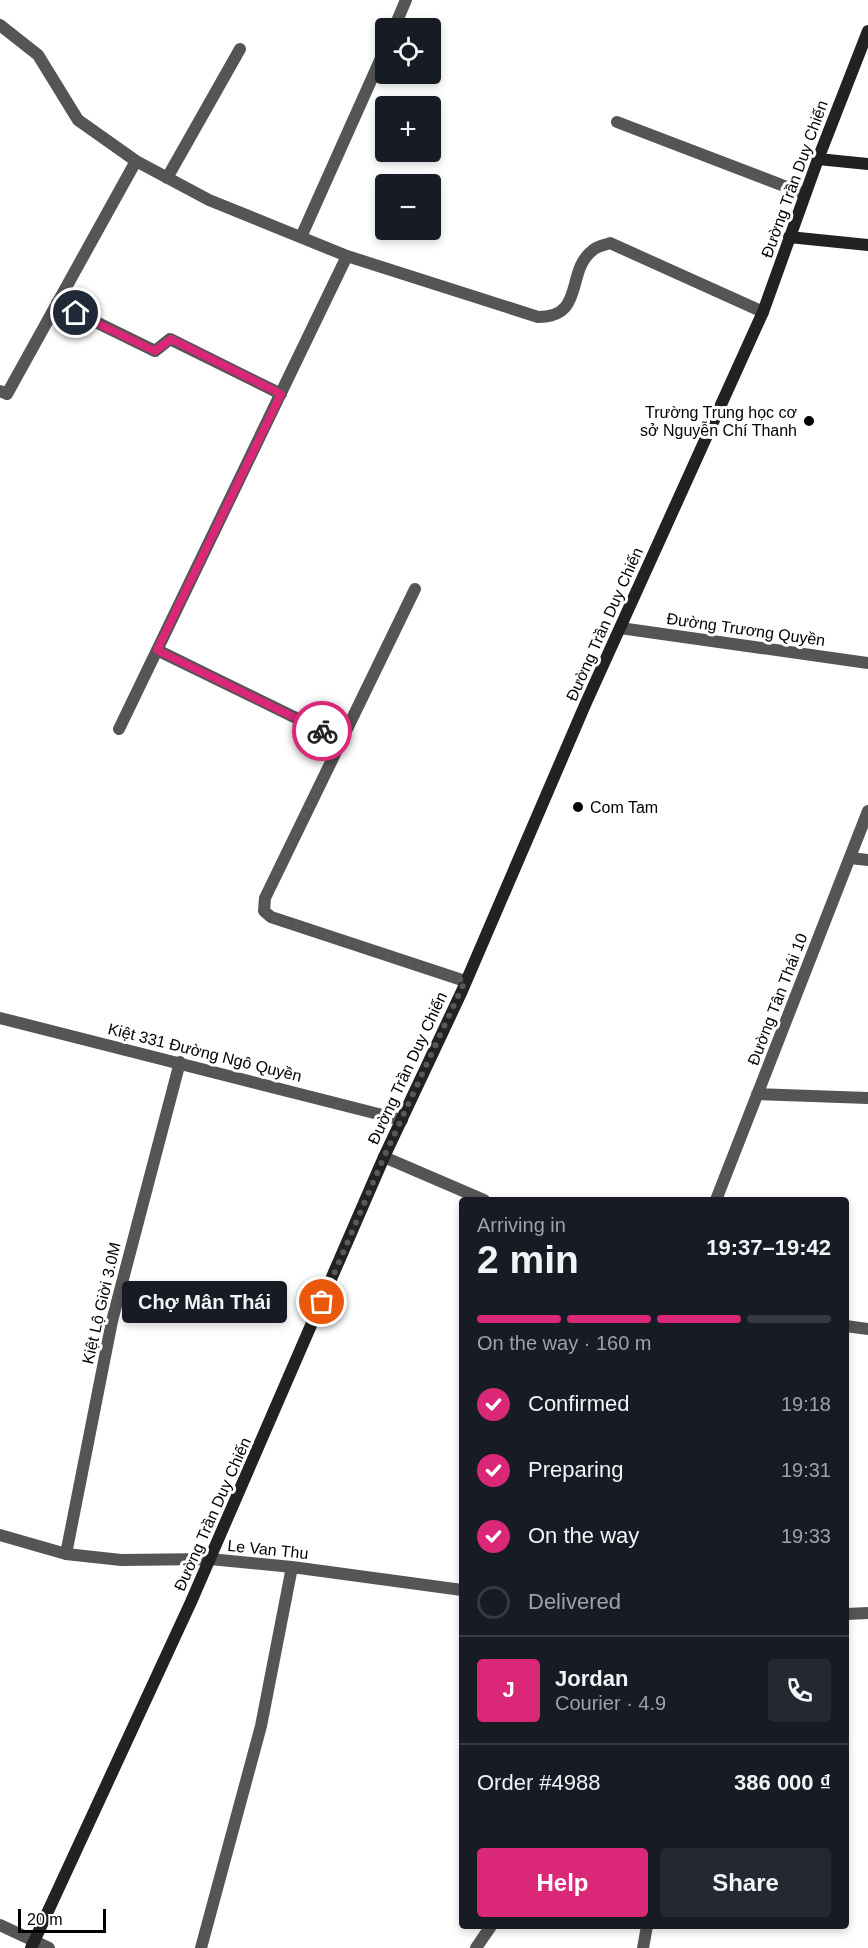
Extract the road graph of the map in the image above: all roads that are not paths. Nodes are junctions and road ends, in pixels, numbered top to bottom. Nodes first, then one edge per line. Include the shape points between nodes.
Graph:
1 (406, 0) edge
2 (398, 18) edge
3 (0, 25) edge
4 (868, 31) edge
5 (240, 49) dead end
6 (375, 72) edge
7 (617, 122) dead end
8 (818, 159) junction
9 (136, 161) junction
10 (868, 164) edge
11 (167, 178) junction
12 (805, 194) junction
13 (301, 237) junction
14 (789, 237) junction
15 (868, 245) edge
16 (347, 256) junction
17 (57, 303) junction
18 (763, 312) junction
19 (0, 391) edge
20 (281, 394) junction
21 (415, 589) dead end
22 (620, 628) junction
23 (157, 650) junction
24 (868, 663) edge
25 (119, 729) dead end
26 (341, 740) junction
27 (868, 811) edge
28 (850, 858) junction
29 (868, 860) edge
30 (465, 981) junction
31 (0, 1018) edge
32 (180, 1062) junction
33 (758, 1094) junction
34 (868, 1098) edge
35 (402, 1120) junction
36 (384, 1157) junction
37 (477, 1197) edge
38 (717, 1197) edge
39 (849, 1326) edge
40 (868, 1329) edge
41 (0, 1535) edge
42 (66, 1554) junction
43 (210, 1559) junction
44 (292, 1567) junction
45 (459, 1590) edge
46 (868, 1613) edge
47 (849, 1614) edge
48 (0, 1925) edge
49 (489, 1929) edge
50 (646, 1929) edge
51 (33, 1945) edge
52 (49, 1948) edge
53 (201, 1948) edge
54 (476, 1948) edge
55 (643, 1948) edge

1 - 2 street
3 - 9 street via 38,54 78,120
4 - 8 street, Đường Trần Duy Chiến
5 - 11 street
6 - 13 street
7 - 12 street
8 - 10 street
8 - 12 street, Đường Trần Duy Chiến
9 - 11 street
9 - 17 street
11 - 13 street via 209,200
12 - 14 street, Đường Trần Duy Chiến
13 - 16 street
14 - 15 street
14 - 18 street, Đường Trần Duy Chiến
16 - 18 street via 538,317 551,317 560,314 569,301 583,262 593,249 610,243
16 - 20 street
17 - 19 street via 7,394
17 - 20 street via 155,351 171,339
18 - 22 street, Đường Trần Duy Chiến
20 - 23 street
21 - 26 street
22 - 24 street, Đường Trương Quyền
22 - 30 street, Đường Trần Duy Chiến
23 - 25 street
23 - 26 street
26 - 30 street via 264,898 264,911 271,917
27 - 28 street, Đường Tân Thái 10
28 - 29 street
28 - 33 street, Đường Tân Thái 10
30 - 35 street, Đường Trần Duy Chiến
31 - 32 street, Kiệt 331 Đường Ngô Quyền
32 - 35 street, Kiệt 331 Đường Ngô Quyền
32 - 42 street, Kiệt Lộ Giời 3.0M via 112,1321
33 - 34 street
33 - 38 street, Đường Tân Thái 10
35 - 36 street, Đường Trần Duy Chiến
36 - 37 street
36 - 43 street, Đường Trần Duy Chiến
39 - 40 street
41 - 42 street, Le Van Thu
42 - 43 street, Le Van Thu via 121,1560
43 - 44 street, Le Van Thu
43 - 51 street, Đường Trần Duy Chiến
44 - 45 street, Le Van Thu
44 - 53 street via 261,1726
46 - 47 street
48 - 51 street
49 - 54 street
50 - 55 street
51 - 52 street

